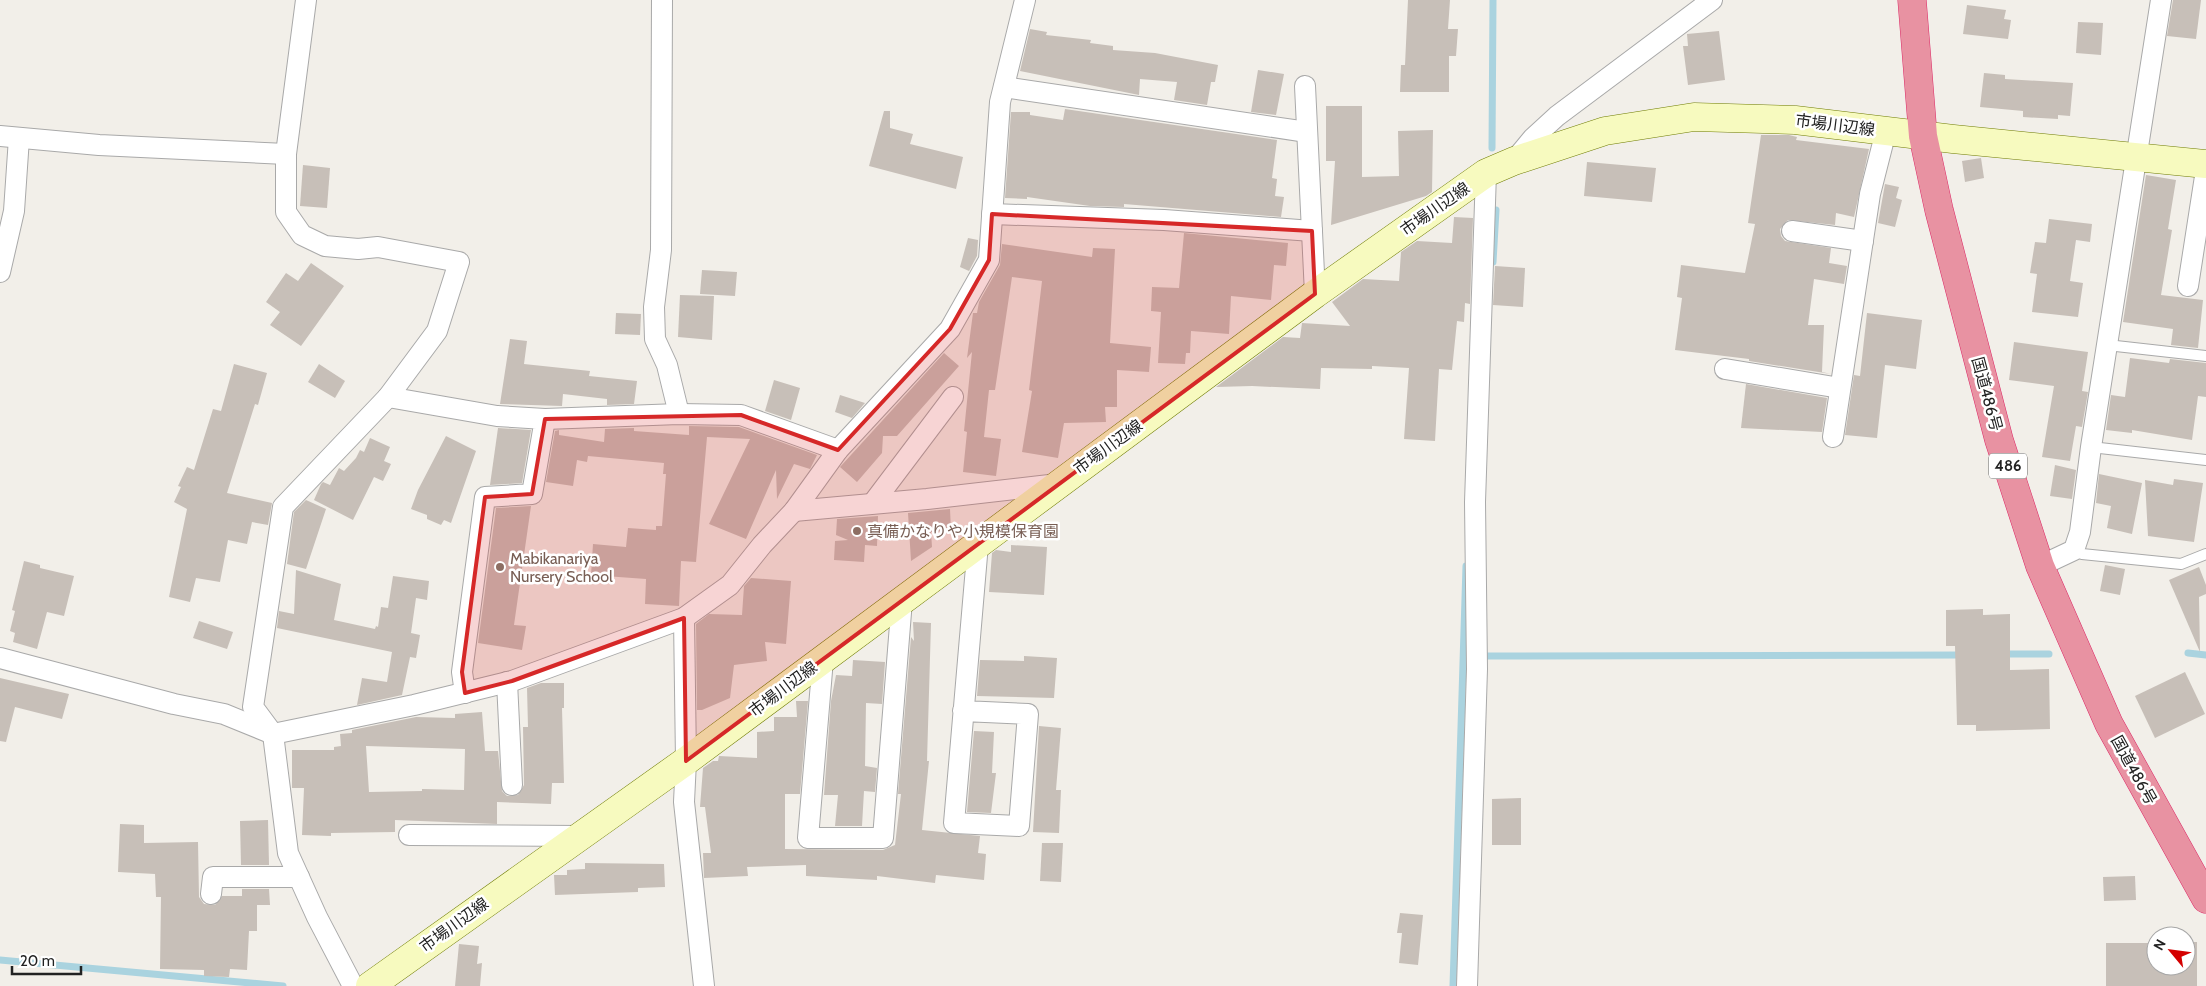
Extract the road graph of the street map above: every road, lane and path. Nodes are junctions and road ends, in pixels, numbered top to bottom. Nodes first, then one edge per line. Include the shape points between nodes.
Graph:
1 (306, 0) edge
2 (662, 0) edge
3 (1025, 0) edge
4 (1712, 0) edge
5 (1912, 0) edge
6 (2161, 0) edge
7 (1690, 7) edge
8 (1305, 86) dead end
9 (1004, 87) junction
10 (1886, 131) junction
11 (1308, 132) junction
12 (1924, 136) junction
13 (10, 137) edge
14 (286, 154) junction
15 (2137, 157) junction
16 (1514, 161) junction
17 (2206, 164) edge
18 (2206, 170) edge
19 (1486, 173) junction
20 (992, 214) junction
21 (1312, 231) junction
22 (1792, 231) dead end
23 (1863, 241) junction
24 (0, 272) edge
25 (2188, 286) dead end
26 (1315, 294) junction
27 (2107, 345) junction
28 (2206, 356) edge
29 (1725, 369) dead end
30 (1840, 388) junction
31 (388, 397) junction
32 (953, 397) dead end
33 (679, 414) junction
34 (545, 419) junction
35 (1833, 436) dead end
36 (2091, 447) junction
37 (838, 450) junction
38 (2206, 460) edge
39 (1058, 484) junction
40 (873, 503) junction
41 (794, 511) junction
42 (978, 544) junction
43 (2074, 550) junction
44 (2206, 554) edge
45 (2040, 566) junction
46 (902, 600) junction
47 (684, 618) junction
48 (0, 658) edge
49 (823, 659) junction
50 (507, 682) junction
51 (464, 693) junction
52 (963, 711) junction
53 (273, 734) junction
54 (686, 761) junction
55 (512, 786) dead end
56 (409, 835) dead end
57 (579, 836) junction
58 (299, 877) junction
59 (211, 894) dead end
60 (2206, 899) edge
61 (353, 986) edge
62 (370, 986) edge
63 (704, 986) edge
64 (1467, 986) edge

1 - 14 street
2 - 33 street via 661,250 654,307 656,339 667,365
3 - 9 street
4 - 7 street
5 - 12 highway, 国道486号 / 486
6 - 15 street
7 - 16 street via 1557,116 1532,138
8 - 11 street
9 - 11 street
9 - 20 street via 1000,102
10 - 12 main road, 市場川辺線
10 - 16 main road, 市場川辺線 via 1795,120 1694,117 1605,131
10 - 23 street via 1870,194
11 - 21 street
12 - 15 main road, 市場川辺線
12 - 45 highway, 国道486号 / 486 via 1939,210 1999,440
13 - 14 street via 99,145
13 - 24 street via 14,211
14 - 31 street via 286,212 302,235 325,246 378,247 459,262 437,330
15 - 17 main road, 市場川辺線
15 - 27 street
16 - 19 main road, 市場川辺線
18 - 25 street
19 - 26 main road, 市場川辺線
19 - 64 street via 1475,502 1477,669
20 - 21 street via 1164,220
20 - 37 street via 989,260 950,329
21 - 26 street
22 - 23 street
23 - 30 street
26 - 39 main road, 市場川辺線
27 - 28 lane
27 - 36 street
29 - 30 street
30 - 35 street
31 - 34 street via 496,416
31 - 53 street via 283,507 253,707
32 - 40 street
33 - 34 street
33 - 37 street via 741,416
34 - 51 street via 532,494 485,497 462,672
36 - 38 lane
36 - 43 street via 2080,532
37 - 41 street
39 - 40 street
39 - 42 main road, 市場川辺線
40 - 41 street
41 - 47 street via 730,585
42 - 46 main road, 市場川辺線
42 - 52 street
43 - 44 lane via 2082,554 2181,564
43 - 45 street
45 - 60 highway, 国道486号 / 486 via 2109,724
46 - 49 main road, 市場川辺線
46 - 49 street via 883,838 808,838
47 - 50 street
47 - 54 street
48 - 53 street via 224,714
49 - 54 main road, 市場川辺線
50 - 51 street
50 - 55 street
51 - 53 street
52 - 52 street via 1028,714 1019,826 954,823
53 - 58 street via 288,853
54 - 57 main road, 市場川辺線
54 - 63 street via 684,802
56 - 57 street
57 - 62 main road, 市場川辺線
58 - 59 street via 213,877
58 - 61 street

